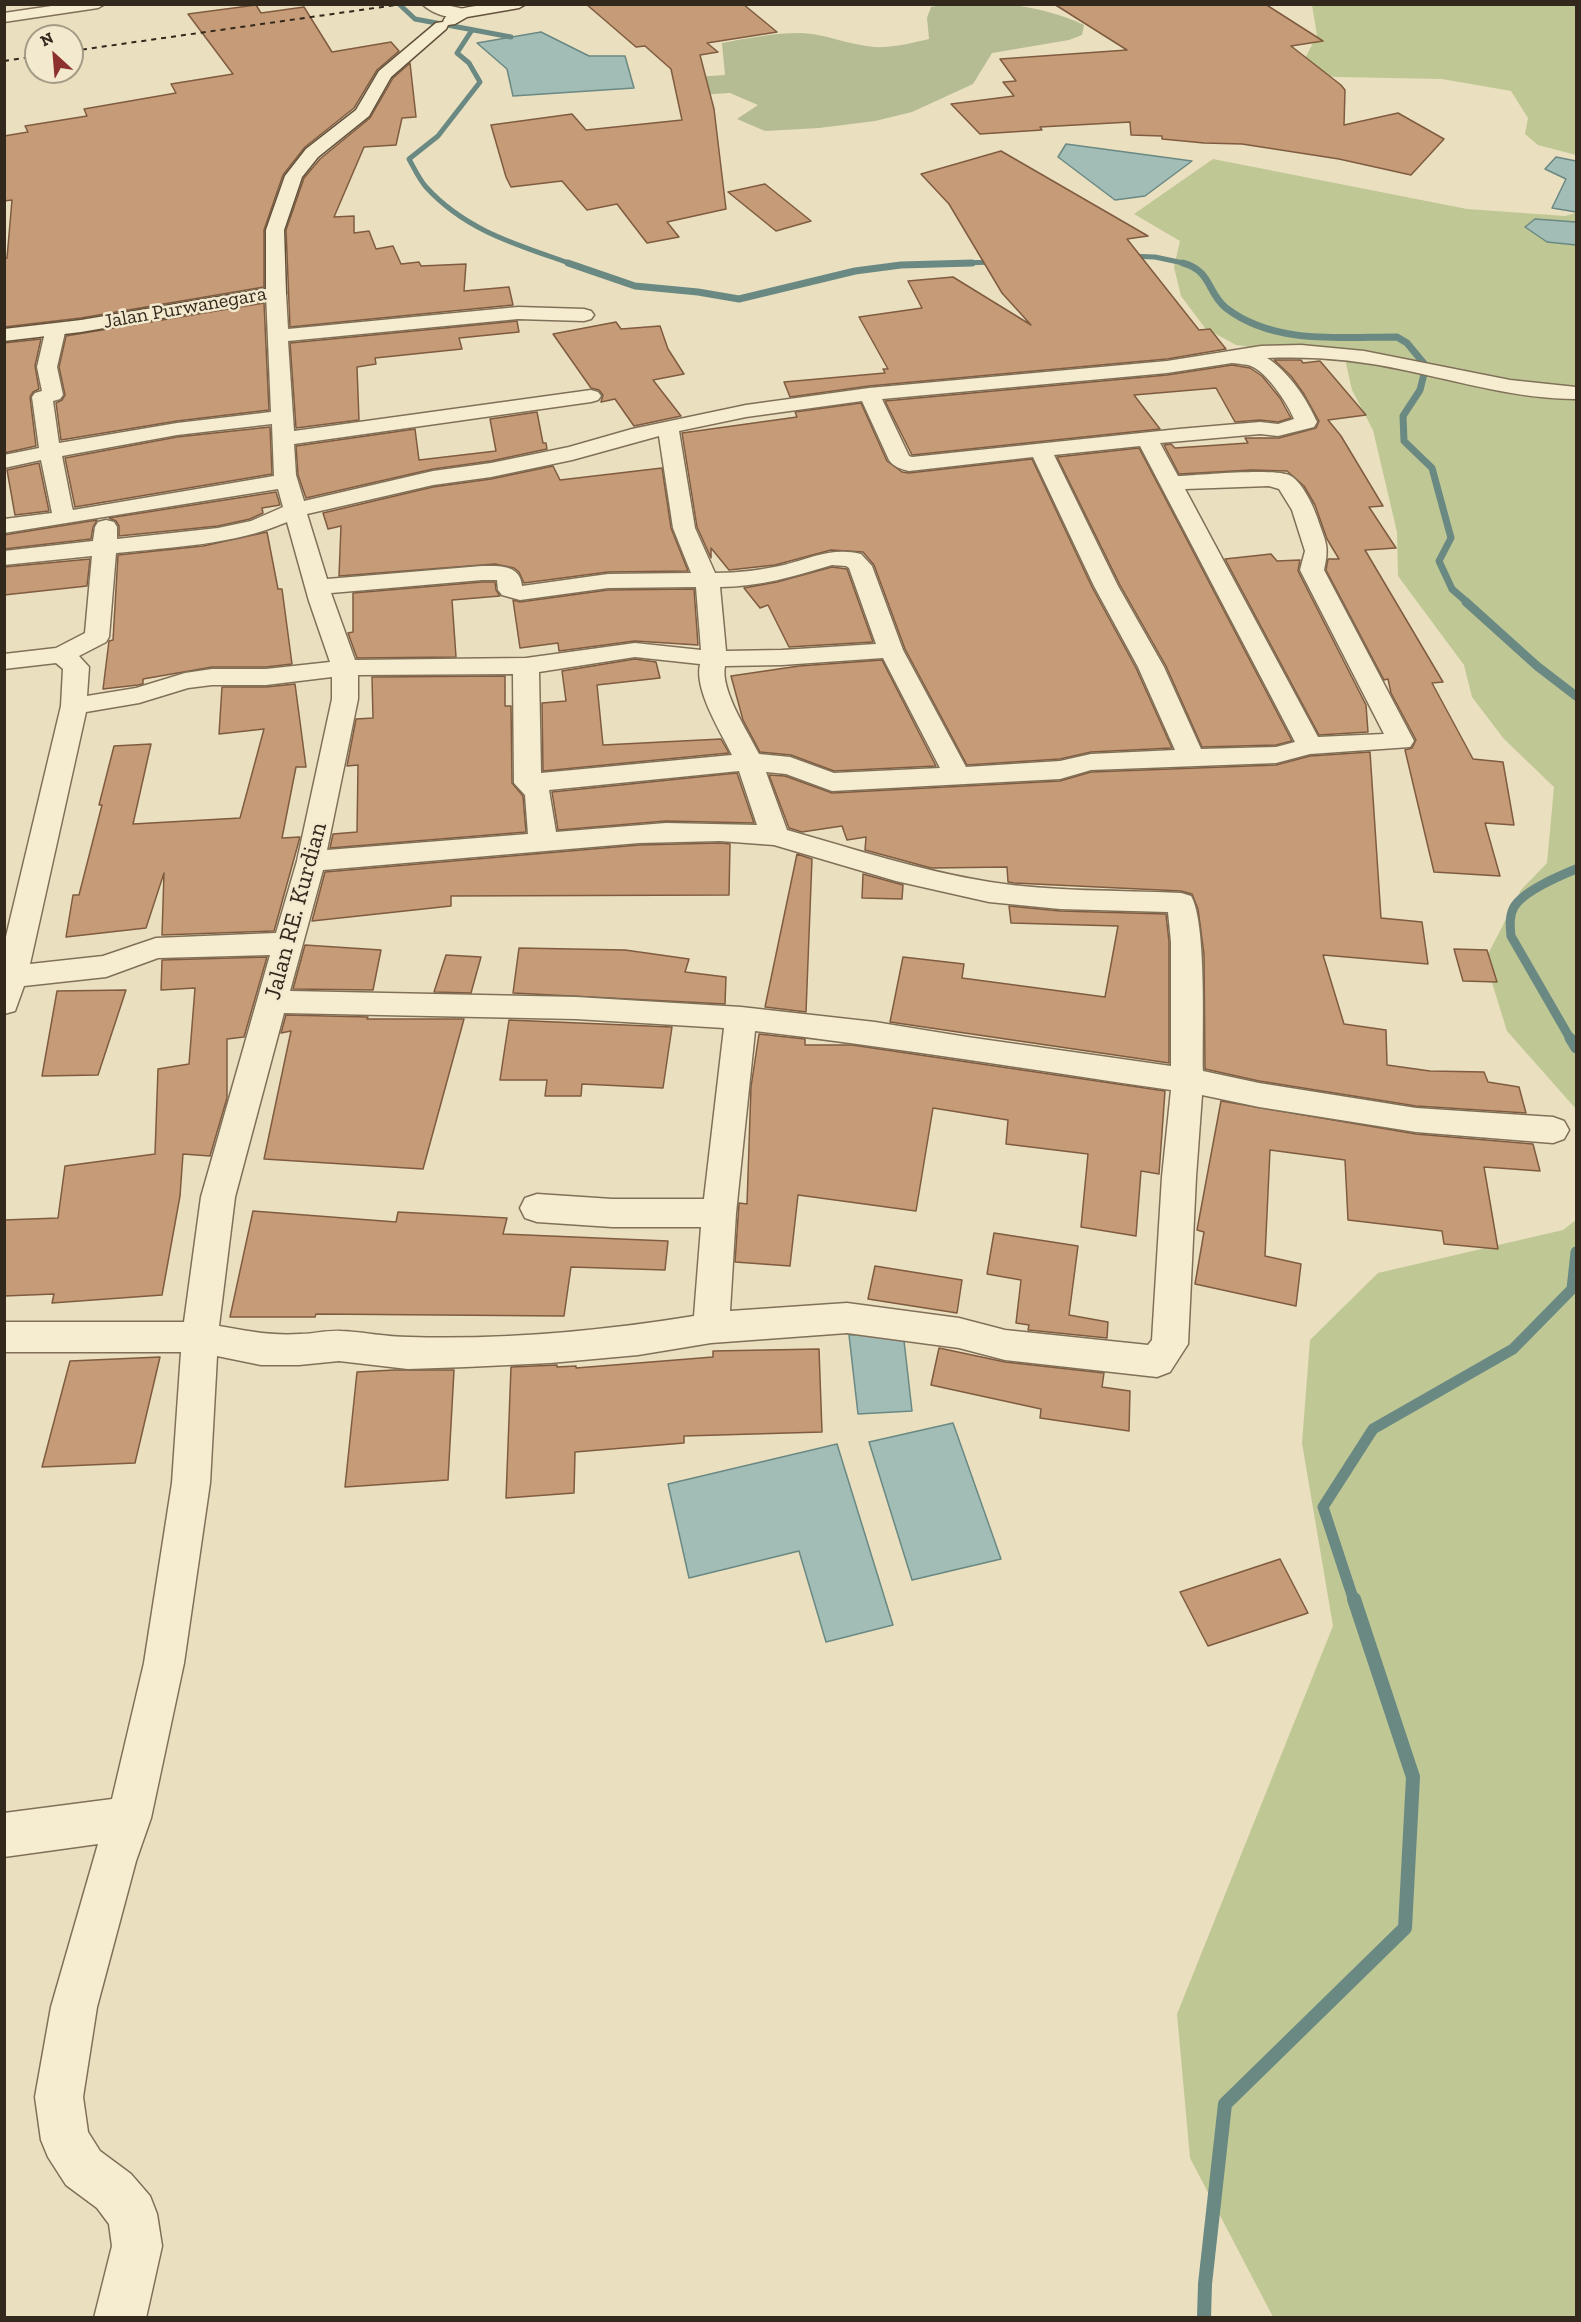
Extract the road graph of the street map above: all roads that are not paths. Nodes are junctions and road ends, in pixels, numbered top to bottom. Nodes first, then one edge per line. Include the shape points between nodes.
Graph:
1 (98, 4) edge
2 (429, 4) edge
3 (519, 4) edge
4 (4, 18) edge
5 (451, 20) junction
6 (276, 293) junction
7 (584, 315) dead end
8 (56, 328) junction
9 (4, 335) edge
10 (279, 336) junction
11 (1232, 357) junction
12 (1576, 393) edge
13 (869, 394) junction
14 (591, 396) dead end
15 (668, 427) junction
16 (283, 428) junction
17 (1147, 439) junction
18 (50, 450) junction
19 (1041, 450) junction
20 (4, 462) edge
21 (286, 481) junction
22 (1171, 483) junction
23 (295, 510) junction
24 (107, 511) junction
25 (70, 517) junction
26 (4, 526) edge
27 (105, 548) junction
28 (4, 558) edge
29 (707, 582) junction
30 (317, 587) junction
31 (891, 650) junction
32 (62, 656) junction
33 (714, 658) junction
34 (4, 662) edge
35 (526, 666) junction
36 (345, 668) junction
37 (74, 706) junction
38 (1310, 746) junction
39 (1192, 758) junction
40 (748, 762) junction
41 (957, 776) junction
42 (528, 783) junction
43 (775, 836) junction
44 (543, 842) junction
45 (311, 861) junction
46 (289, 943) junction
47 (7, 986) edge
48 (273, 1002) junction
49 (741, 1018) junction
50 (1187, 1080) junction
51 (1553, 1130) dead end
52 (537, 1208) dead end
53 (719, 1213) junction
54 (711, 1328) junction
55 (4, 1336) edge
56 (200, 1337) junction
57 (129, 1818) junction
58 (4, 1836) edge
59 (120, 2318) edge

1 - 4 street
2 - 5 street via 446,12
3 - 5 street
5 - 6 street, Jalan Purwanegara via 385,74 363,113 312,153 294,176 275,230
6 - 8 street, Jalan Purwanegara
6 - 10 street, Jalan RE. Kurdian
7 - 10 street via 518,313
8 - 9 street, Jalan Purwanegara
8 - 18 street via 47,367
10 - 16 street, Jalan RE. Kurdian
11 - 12 street via 1259,352 1358,357 1499,386
11 - 13 street via 1167,367
11 - 17 street via 1256,360 1269,368 1306,422 1278,430 1260,428
13 - 15 street via 746,411
13 - 19 street via 900,460 909,464
14 - 16 street
15 - 23 street via 572,453 433,478
15 - 29 street via 684,528
16 - 18 street via 140,433
16 - 21 street, Jalan RE. Kurdian
17 - 19 street
17 - 22 street
18 - 20 street
18 - 25 street via 61,507
19 - 39 street
21 - 23 street, Jalan RE. Kurdian
21 - 24 street
22 - 38 street
22 - 38 street via 1282,480 1303,510 1317,551 1312,570 1401,741
23 - 27 street via 258,526 218,535
23 - 30 street, Jalan RE. Kurdian
24 - 25 street
24 - 27 street
25 - 26 street
27 - 28 street
27 - 32 street via 98,637
29 - 30 street via 608,581 520,593 510,590 509,577 482,573
29 - 31 street via 788,571 831,558 853,559 865,576
29 - 33 street
30 - 36 street, Jalan RE. Kurdian
31 - 33 street
31 - 41 street
32 - 34 street
32 - 37 street via 76,667
33 - 35 street via 657,650 632,651
33 - 40 street via 711,672 717,696
35 - 36 street
35 - 42 street
36 - 37 street via 266,677 198,679 140,695
36 - 45 street, Jalan RE. Kurdian via 345,699
37 - 47 street
38 - 39 street via 1276,755
39 - 41 street via 1091,762 1060,770
40 - 41 street via 790,766 832,782
40 - 42 street
40 - 43 street
42 - 44 street via 538,793
43 - 44 street via 698,831
43 - 50 street via 971,888 1052,898 1181,903 1186,942
44 - 45 street
45 - 46 street, Jalan RE. Kurdian
46 - 47 street via 156,948 106,966
46 - 48 street, Jalan RE. Kurdian
48 - 49 street via 576,1008
48 - 56 street, Jalan RE. Kurdian via 218,1197
49 - 50 street via 875,1033
49 - 53 street
50 - 51 street via 1416,1120
50 - 54 street via 1170,1344 1157,1361 1005,1345 959,1333 848,1318
52 - 53 street
53 - 54 street
54 - 56 street via 638,1340 466,1352 408,1353 339,1346 261,1350
55 - 56 street
56 - 57 street, Jalan RE. Kurdian via 191,1483 164,1663
57 - 58 street
57 - 59 street, Jalan RE. Kurdian via 74,2007 58,2097 66,2140 82,2168 114,2192 132,2214 137,2246

